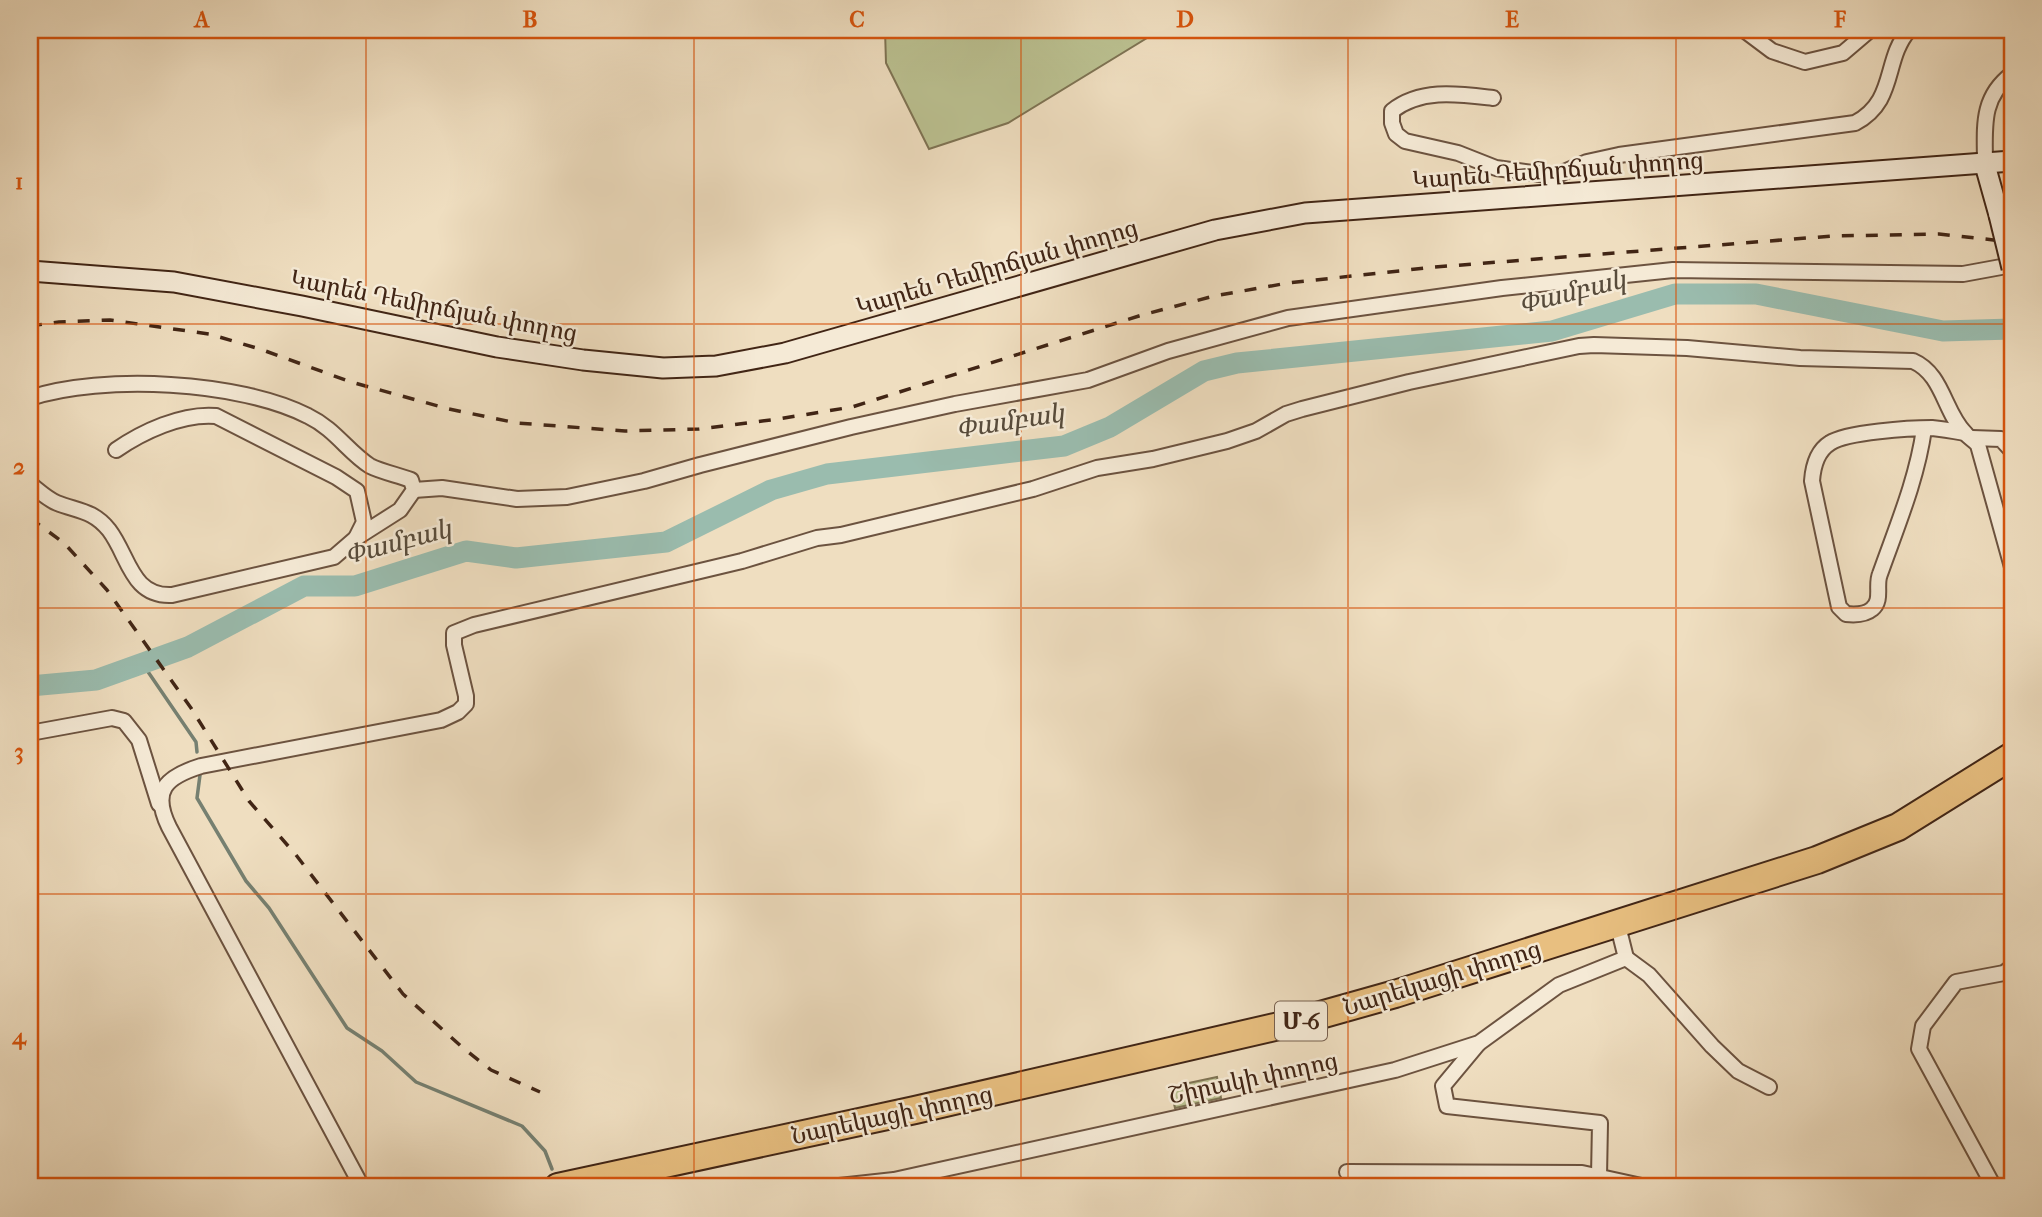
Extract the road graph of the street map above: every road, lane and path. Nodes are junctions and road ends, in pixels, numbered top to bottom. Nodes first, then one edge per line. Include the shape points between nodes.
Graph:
1 (1744, 30) edge
2 (1870, 30) edge
3 (1909, 30) edge
4 (1896, 36) edge
5 (2012, 74) edge
6 (1493, 98) dead end
7 (2012, 161) edge
8 (1985, 164) junction
9 (1556, 185) junction
10 (2012, 267) edge
11 (30, 271) edge
12 (30, 398) edge
13 (1924, 429) junction
14 (1968, 435) junction
15 (116, 450) dead end
16 (2012, 452) edge
17 (30, 484) edge
18 (414, 490) junction
19 (356, 538) junction
20 (2012, 567) edge
21 (30, 733) edge
22 (2012, 756) edge
23 (160, 807) junction
24 (1617, 922) junction
25 (1626, 958) junction
26 (2012, 967) edge
27 (1479, 1043) junction
28 (1769, 1087) dead end
29 (352, 1167) junction
30 (1347, 1172) dead end
31 (1599, 1176) junction
32 (362, 1187) edge
33 (373, 1187) edge
34 (565, 1187) edge
35 (830, 1187) edge
36 (1646, 1187) edge
37 (1994, 1187) edge

1 - 2 street via 1772,51 1805,62 1843,53
3 - 4 street
4 - 9 street via 1885,92 1869,115 1855,123 1619,155 1587,162
5 - 8 street via 1994,91 1985,116
6 - 9 street via 1453,93 1421,97 1392,111 1392,123 1405,141
7 - 8 main road, Կարեն Դեմիրճյան փողոց
8 - 9 main road, Կարեն Դեմիրճյան փողոց
8 - 10 main road, bridge
9 - 11 main road, Կարեն Դեմիրճյան փողոց via 1260,220 785,353 716,366 663,368 583,360 174,282
10 - 18 street via 1963,274 1672,270 1300,316 1168,351 1088,380 851,427 606,489 517,499 442,488
12 - 18 street via 103,384 152,383 268,401 327,427 372,467 411,480
13 - 13 street via 1840,438 1827,444 1813,467 1833,583 1839,607 1846,614 1865,613 1878,601 1878,578 1919,460
13 - 14 street
14 - 16 street via 2001,439
14 - 20 street via 1984,460
14 - 23 street via 1928,371 1913,361 1579,345 1302,409 1227,441 1097,468 1033,489 474,625 454,633 466,695 466,704 458,712 441,720 178,773 164,788
15 - 19 street via 163,426 200,415 216,416 357,491 364,522
17 - 19 street via 56,502 99,520 140,583 159,596 334,556
18 - 19 street via 400,510
21 - 23 street via 112,718 124,721 139,740
22 - 24 highway, Նարեկացի փողոց / Մ-6 via 1874,838
23 - 29 street
24 - 25 street
24 - 34 highway, Նարեկացի փողոց / Մ-6 via 1293,1023
25 - 27 street, Շիրակի փողոց via 1559,985
25 - 28 street via 1649,975 1738,1071
26 - 37 street via 2004,973 1956,982 1923,1026 1919,1049
27 - 31 street via 1443,1086 1447,1106 1600,1123
27 - 35 street, Շիրակի փողոց via 1395,1070 894,1180
29 - 32 street
29 - 33 street
30 - 31 street
31 - 36 street

